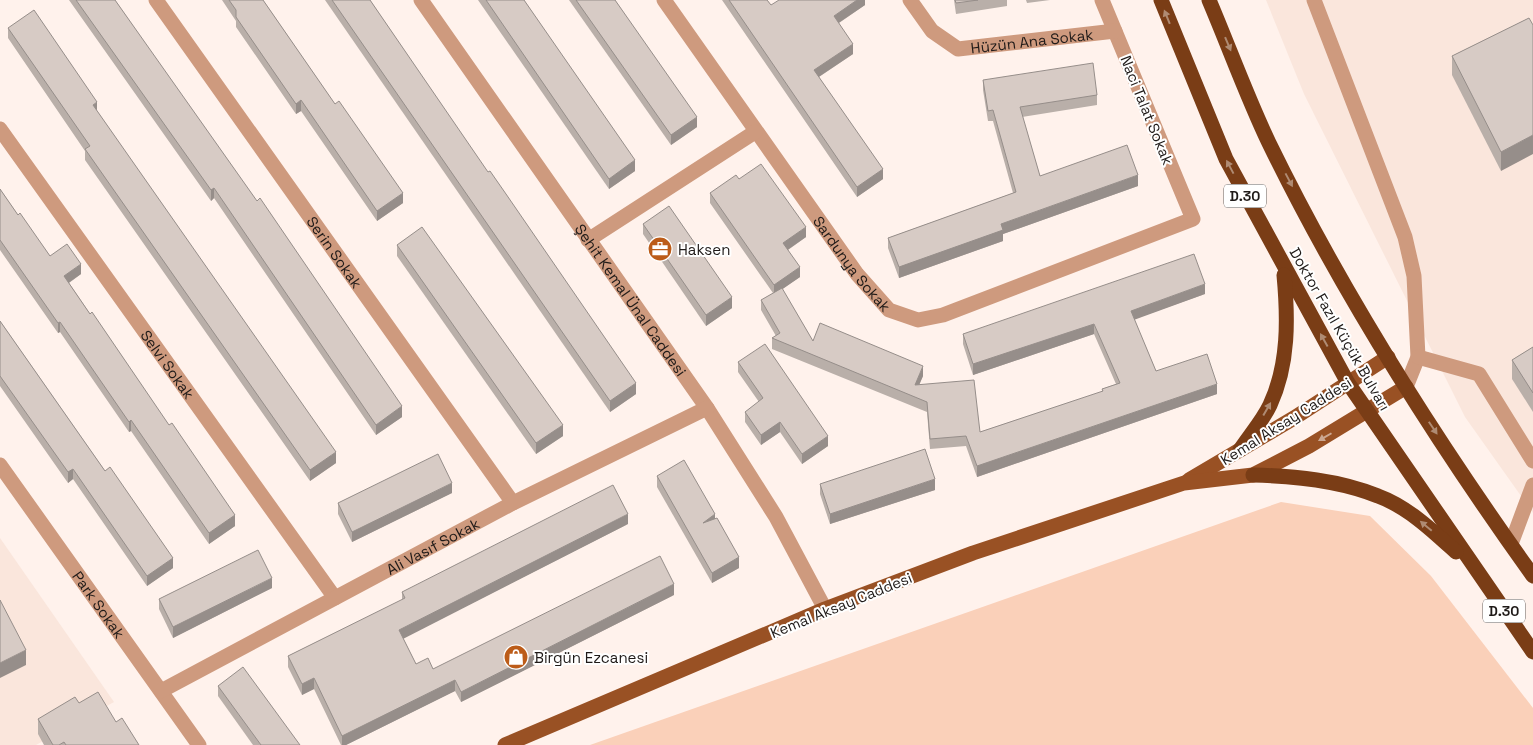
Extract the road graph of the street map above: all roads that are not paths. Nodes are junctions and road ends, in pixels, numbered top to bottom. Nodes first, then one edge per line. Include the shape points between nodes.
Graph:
1 (156, 0) edge
2 (421, 0) edge
3 (664, 0) edge
4 (910, 0) edge
5 (1102, 0) edge
6 (1160, 0) edge
7 (1209, 0) edge
8 (1314, 0) edge
9 (1115, 31) junction
10 (0, 129) edge
11 (755, 132) junction
12 (1193, 219) joint
13 (588, 240) junction
14 (1283, 268) junction
15 (1418, 357) junction
16 (1388, 358) junction
17 (1348, 383) junction
18 (1406, 387) junction
19 (707, 408) junction
20 (1367, 412) junction
21 (1240, 450) junction
22 (1533, 461) edge
23 (0, 465) edge
24 (1253, 475) junction
25 (1184, 483) junction
26 (1533, 485) edge
27 (513, 503) junction
28 (1511, 544) junction
29 (1476, 570) junction
30 (1533, 576) edge
31 (336, 598) junction
32 (825, 609) junction
33 (1533, 652) edge
34 (161, 691) junction
35 (199, 745) edge
36 (505, 745) edge

1 - 27 street, Serin Sokak
2 - 13 street, Şehit Kemal Ünal Caddesi
3 - 11 street, Sardunya Sokak
4 - 9 street, Hüzün Ana Sokak via 932,31 958,49
5 - 9 street, Naci Talat Sokak
14 -> 6 highway, Doktor Fazıl Küçük Bulvarı / D.30 via 1226,159
7 -> 16 highway, Doktor Fazıl Küçük Bulvarı / D.30 via 1269,142
8 - 15 street via 1405,237 1414,276
9 - 12 street, Naci Talat Sokak
10 - 31 street, Selvi Sokak
11 - 12 street, Sardunya Sokak via 857,274 890,310 918,320 943,315
11 - 13 street
13 - 19 street, Şehit Kemal Ünal Caddesi
17 -> 14 highway, Doktor Fazıl Küçük Bulvarı / D.30
21 -> 14 highway via 1270,405 1282,366 1288,316
15 - 18 street
15 - 22 street via 1479,374
16 - 17 main road, Kemal Aksay Caddesi
16 - 18 highway, Doktor Fazıl Küçük Bulvarı / D.30
17 - 20 highway, Doktor Fazıl Küçük Bulvarı / D.30
17 - 21 main road, Kemal Aksay Caddesi
18 - 20 main road, Kemal Aksay Caddesi
18 -> 28 highway, Doktor Fazıl Küçük Bulvarı / D.30
19 - 27 street, Ali Vasıf Sokak
19 - 32 street, Şehit Kemal Ünal Caddesi via 776,517
20 -> 24 main road, Kemal Aksay Caddesi
20 - 29 highway, Doktor Fazıl Küçük Bulvarı / D.30
21 - 25 main road, Kemal Aksay Caddesi
23 - 34 street, Park Sokak
24 - 25 main road, Kemal Aksay Caddesi
29 -> 24 highway via 1422,522 1379,496 1302,478
25 - 32 main road, Kemal Aksay Caddesi via 974,553
26 - 28 street
27 - 31 street, Ali Vasıf Sokak
28 - 30 highway, Doktor Fazıl Küçük Bulvarı / D.30
29 - 33 highway, Doktor Fazıl Küçük Bulvarı / D.30
31 - 34 street, Ali Vasıf Sokak
32 - 36 main road, Kemal Aksay Caddesi
34 - 35 street, Park Sokak

